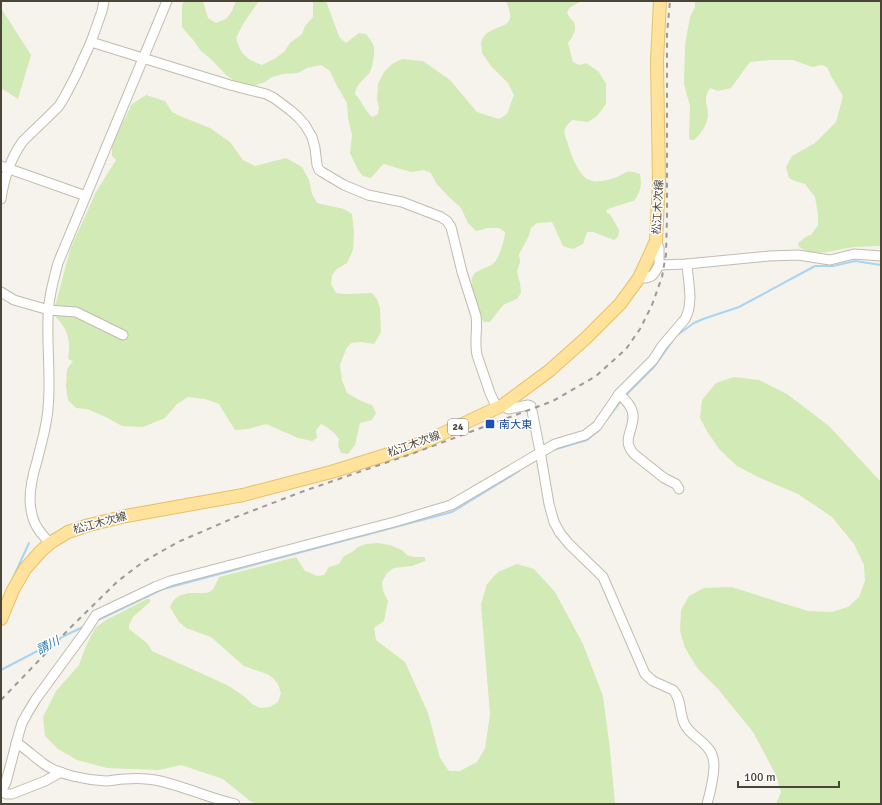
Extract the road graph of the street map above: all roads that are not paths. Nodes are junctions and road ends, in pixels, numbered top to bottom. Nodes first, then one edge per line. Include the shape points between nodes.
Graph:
1 (104, 1) edge
2 (166, 1) edge
3 (660, 1) edge
4 (91, 42) junction
5 (142, 58) junction
6 (4, 168) edge
7 (86, 196) junction
8 (1, 199) edge
9 (656, 241) junction
10 (881, 256) edge
11 (687, 264) junction
12 (659, 265) junction
13 (639, 278) junction
14 (1, 292) edge
15 (49, 310) junction
16 (122, 334) dead end
17 (622, 396) junction
18 (500, 406) junction
19 (541, 455) junction
20 (679, 489) dead end
21 (50, 543) junction
22 (1, 618) edge
23 (16, 743) junction
24 (61, 772) junction
25 (1, 791) edge
26 (235, 804) edge
27 (707, 804) edge

1 - 4 street
2 - 5 street
3 - 9 main road, 松江木次線 / 24
4 - 5 street
4 - 6 street via 59,106 23,141
5 - 7 street
5 - 18 street via 274,98 305,125 312,137 319,170 368,195 402,202 447,221 451,227 476,316 477,355 490,393
6 - 7 street
6 - 8 street
7 - 15 street via 58,263
9 - 12 street via 659,248
9 - 13 main road, 松江木次線 / 24
10 - 11 street via 854,254 830,260 798,255 769,256
11 - 12 street
11 - 17 street via 690,294 688,314
12 - 13 street via 654,275 647,279
13 - 18 main road, 松江木次線 / 24 via 620,304 586,338 549,371
14 - 15 street via 14,300
15 - 16 street via 76,312
15 - 21 street via 48,408 30,500 36,526
17 - 19 street via 597,426 585,435 555,444
17 - 20 street via 633,416 628,438 630,450 664,478 676,484
18 - 19 street via 508,409 530,405
18 - 21 main road, 松江木次線 / 24 via 430,440 331,472 243,495 96,523 68,532
19 - 23 street via 451,504 398,521 170,581 96,615 36,699 22,723
19 - 27 street via 549,504 560,533 603,577 645,674 675,692 685,725 712,754 714,763
21 - 22 main road, 松江木次線 / 24 via 25,569
23 - 24 street via 44,764
23 - 25 street via 9,774
24 - 25 street via 12,794
24 - 26 street via 107,781 139,778 156,780

